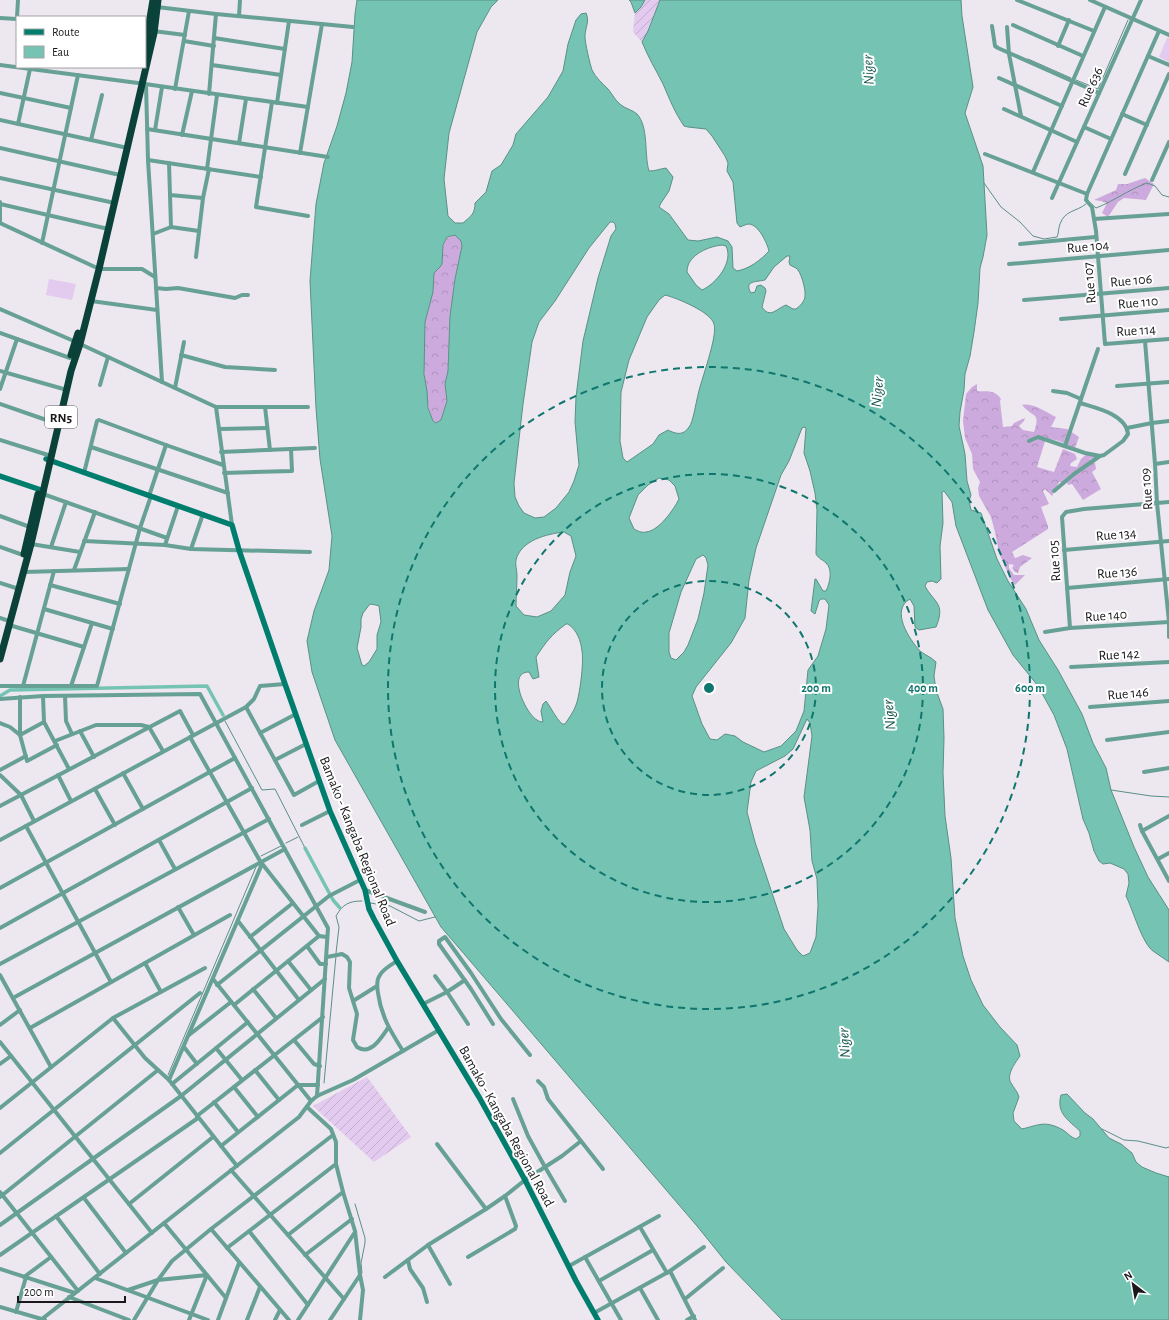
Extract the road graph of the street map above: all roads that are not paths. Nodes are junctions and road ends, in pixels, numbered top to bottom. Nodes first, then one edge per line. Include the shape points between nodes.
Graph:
1 (18, 0) edge
2 (153, 0) edge
3 (240, 0) edge
4 (1017, 0) edge
5 (1090, 0) edge
6 (1141, 0) edge
7 (158, 3) edge
8 (1105, 7) junction
9 (189, 11) junction
10 (216, 14) junction
11 (17, 16) edge
12 (239, 16) junction
13 (0, 18) edge
14 (16, 18) edge
15 (1132, 19) junction
16 (1069, 20) junction
17 (289, 21) junction
18 (322, 24) junction
19 (1013, 25) dead end
20 (992, 26) dead end
21 (353, 27) dead end
22 (1007, 27) dead end
23 (149, 30) edge
24 (1094, 31) junction
25 (1159, 31) junction
26 (185, 35) junction
27 (1169, 35) edge
28 (214, 38) junction
29 (184, 41) junction
30 (146, 44) edge
31 (214, 46) junction
32 (1058, 46) junction
33 (285, 49) junction
34 (146, 53) edge
35 (1009, 54) junction
36 (1083, 56) junction
37 (1148, 56) junction
38 (0, 65) edge
39 (212, 65) junction
40 (1169, 65) edge
41 (16, 67) edge
42 (22, 68) edge
43 (141, 68) edge
44 (144, 68) edge
45 (30, 69) junction
46 (1169, 74) edge
47 (78, 75) junction
48 (281, 75) junction
49 (999, 78) dead end
50 (1072, 82) junction
51 (142, 84) junction
52 (1015, 85) junction
53 (162, 87) junction
54 (175, 89) junction
55 (192, 91) junction
56 (0, 92) edge
57 (1099, 93) junction
58 (209, 94) junction
59 (102, 95) dead end
60 (217, 95) junction
61 (24, 98) junction
62 (246, 99) junction
63 (275, 103) junction
64 (1062, 106) junction
65 (308, 107) junction
66 (71, 108) junction
67 (1004, 109) dead end
68 (1122, 114) junction
69 (1021, 116) junction
70 (0, 120) edge
71 (18, 124) junction
72 (1146, 125) junction
73 (1084, 127) junction
74 (147, 129) junction
75 (155, 130) junction
76 (1051, 130) junction
77 (65, 134) junction
78 (182, 135) junction
79 (211, 139) junction
80 (1111, 139) junction
81 (91, 140) junction
82 (1077, 142) junction
83 (1169, 142) edge
84 (239, 143) junction
85 (123, 147) junction
86 (265, 147) junction
87 (0, 148) edge
88 (300, 153) junction
89 (985, 154) dead end
90 (328, 157) dead end
91 (148, 160) junction
92 (60, 161) junction
93 (169, 163) junction
94 (208, 169) junction
95 (1033, 172) junction
96 (118, 174) junction
97 (1125, 174) dead end
98 (261, 177) junction
99 (0, 178) edge
100 (1152, 180) dead end
101 (1059, 183) junction
102 (54, 189) junction
103 (1087, 194) junction
104 (170, 195) junction
105 (203, 198) junction
106 (1052, 198) dead end
107 (110, 202) junction
108 (0, 203) edge
109 (1169, 214) edge
110 (48, 215) junction
111 (308, 216) dead end
112 (1094, 219) junction
113 (171, 227) junction
114 (104, 228) junction
115 (199, 231) junction
116 (153, 234) junction
117 (1095, 237) junction
118 (42, 243) junction
119 (1020, 244) dead end
120 (1169, 250) edge
121 (1097, 256) junction
122 (196, 257) dead end
123 (1009, 264) dead end
124 (97, 268) junction
125 (155, 276) junction
126 (156, 288) junction
127 (1169, 288) edge
128 (1100, 294) junction
129 (248, 295) dead end
130 (1024, 300) dead end
131 (91, 301) junction
132 (0, 309) edge
133 (157, 310) junction
134 (1169, 310) edge
135 (1103, 316) junction
136 (1061, 319) dead end
137 (0, 333) edge
138 (17, 339) junction
139 (1169, 339) edge
140 (1145, 341) junction
141 (184, 342) dead end
142 (78, 343) junction
143 (1105, 344) joint
144 (1098, 349) dead end
145 (181, 354) junction
146 (108, 357) junction
147 (70, 358) junction
148 (275, 370) dead end
149 (0, 371) edge
150 (5, 373) junction
151 (162, 382) junction
152 (1169, 382) edge
153 (1148, 384) junction
154 (100, 385) dead end
155 (1117, 386) dead end
156 (175, 388) junction
157 (0, 389) edge
158 (64, 390) junction
159 (1053, 391) dead end
160 (1081, 401) junction
161 (0, 404) edge
162 (216, 407) junction
163 (265, 407) junction
164 (308, 407) dead end
165 (1169, 421) edge
166 (55, 423) junction
167 (1152, 423) junction
168 (267, 428) junction
169 (1127, 428) junction
170 (218, 429) junction
171 (0, 440) edge
172 (1029, 441) dead end
173 (166, 445) junction
174 (1065, 446) junction
175 (91, 447) junction
176 (315, 448) dead end
177 (291, 449) junction
178 (270, 450) junction
179 (221, 452) junction
180 (1100, 456) junction
181 (48, 458) junction
182 (1169, 462) edge
183 (1155, 464) junction
184 (223, 465) junction
185 (158, 469) junction
186 (84, 473) junction
187 (224, 473) junction
188 (0, 476) edge
189 (42, 491) junction
190 (1054, 491) dead end
191 (228, 493) junction
192 (150, 496) junction
193 (66, 502) junction
194 (1169, 502) edge
195 (1158, 503) junction
196 (178, 506) junction
197 (95, 512) junction
198 (202, 514) junction
199 (0, 516) edge
200 (232, 525) junction
201 (30, 526) junction
202 (140, 528) junction
203 (167, 538) junction
204 (84, 541) junction
205 (1161, 541) junction
206 (1169, 541) edge
207 (31, 544) junction
208 (136, 544) junction
209 (165, 545) junction
210 (51, 547) junction
211 (0, 548) edge
212 (191, 549) junction
213 (239, 550) junction
214 (1064, 550) junction
215 (80, 552) junction
216 (310, 552) dead end
217 (23, 555) junction
218 (129, 569) junction
219 (74, 570) junction
220 (54, 571) junction
221 (24, 572) junction
222 (1167, 579) edge
223 (0, 583) edge
224 (50, 585) junction
225 (1067, 588) junction
226 (17, 589) junction
227 (120, 604) junction
228 (44, 609) junction
229 (5, 621) edge
230 (1169, 622) edge
231 (92, 623) junction
232 (1070, 628) junction
233 (113, 630) junction
234 (1045, 632) dead end
235 (37, 633) junction
236 (1169, 637) edge
237 (0, 641) edge
238 (84, 647) junction
239 (0, 659) edge
240 (1169, 662) edge
241 (1071, 667) dead end
242 (285, 684) junction
243 (0, 686) edge
244 (23, 686) junction
245 (71, 686) junction
246 (43, 696) junction
247 (65, 696) junction
248 (20, 697) junction
249 (0, 699) edge
250 (1169, 701) edge
251 (246, 707) junction
252 (1090, 707) dead end
253 (296, 714) junction
254 (44, 722) junction
255 (0, 723) edge
256 (216, 723) junction
257 (149, 727) junction
258 (80, 731) junction
259 (1169, 732) edge
260 (260, 733) junction
261 (72, 734) junction
262 (20, 735) junction
263 (192, 736) junction
264 (1107, 740) dead end
265 (56, 743) junction
266 (306, 744) junction
267 (163, 752) junction
268 (26, 756) junction
269 (94, 757) junction
270 (235, 758) junction
271 (275, 760) junction
272 (1169, 768) edge
273 (70, 769) junction
274 (0, 770) edge
275 (210, 772) junction
276 (1144, 772) dead end
277 (124, 773) junction
278 (0, 774) edge
279 (58, 775) junction
280 (319, 781) junction
281 (252, 788) junction
282 (94, 789) junction
283 (21, 795) junction
284 (71, 801) junction
285 (227, 802) junction
286 (0, 806) edge
287 (143, 810) junction
288 (330, 811) junction
289 (1169, 816) edge
290 (269, 818) junction
291 (34, 821) junction
292 (115, 825) junction
293 (1140, 825) dead end
294 (26, 826) junction
295 (302, 826) dead end
296 (1142, 831) junction
297 (244, 832) junction
298 (0, 840) edge
299 (159, 840) junction
300 (285, 849) junction
301 (1169, 853) edge
302 (1158, 859) junction
303 (46, 863) junction
304 (261, 863) junction
305 (175, 869) junction
306 (360, 880) junction
307 (1169, 881) edge
308 (0, 888) edge
309 (62, 893) junction
310 (365, 893) junction
311 (293, 903) junction
312 (317, 906) junction
313 (178, 907) junction
314 (425, 912) dead end
315 (230, 915) dead end
316 (304, 916) junction
317 (238, 921) junction
318 (78, 922) junction
319 (0, 928) edge
320 (194, 936) junction
321 (319, 936) junction
322 (328, 936) junction
323 (250, 937) junction
324 (307, 946) junction
325 (260, 951) junction
326 (95, 952) junction
327 (327, 957) junction
328 (288, 961) junction
329 (397, 961) junction
330 (145, 963) junction
331 (0, 964) edge
332 (326, 964) junction
333 (205, 968) dead end
334 (276, 971) junction
335 (0, 975) edge
336 (435, 976) dead end
337 (213, 979) junction
338 (325, 979) junction
339 (465, 980) junction
340 (111, 982) junction
341 (217, 985) junction
342 (377, 986) junction
343 (253, 989) junction
344 (311, 990) junction
345 (161, 992) junction
346 (447, 992) junction
347 (200, 993) dead end
348 (13, 998) junction
349 (299, 1000) junction
350 (353, 1001) junction
351 (232, 1004) junction
352 (423, 1004) junction
353 (20, 1010) junction
354 (323, 1017) junction
355 (113, 1018) junction
356 (276, 1018) junction
357 (248, 1022) junction
358 (468, 1024) dead end
359 (493, 1024) dead end
360 (0, 1025) edge
361 (30, 1028) junction
362 (388, 1028) junction
363 (439, 1030) junction
364 (257, 1034) junction
365 (188, 1036) junction
366 (294, 1040) junction
367 (0, 1042) edge
368 (135, 1046) junction
369 (184, 1047) junction
370 (216, 1048) junction
371 (403, 1051) junction
372 (274, 1055) junction
373 (530, 1055) dead end
374 (10, 1056) junction
375 (226, 1060) junction
376 (0, 1064) edge
377 (197, 1064) junction
378 (320, 1066) junction
379 (51, 1067) junction
380 (158, 1070) junction
381 (255, 1070) junction
382 (168, 1080) junction
383 (242, 1080) junction
384 (538, 1081) dead end
385 (32, 1082) junction
386 (172, 1084) junction
387 (298, 1085) junction
388 (318, 1085) junction
389 (234, 1087) junction
390 (181, 1096) junction
391 (317, 1096) junction
392 (513, 1099) dead end
393 (279, 1100) junction
394 (311, 1101) junction
395 (214, 1102) junction
396 (307, 1107) junction
397 (0, 1108) edge
398 (54, 1110) junction
399 (198, 1117) junction
400 (258, 1117) junction
401 (238, 1132) junction
402 (334, 1135) junction
403 (75, 1137) junction
404 (214, 1137) junction
405 (581, 1141) junction
406 (437, 1144) dead end
407 (221, 1146) junction
408 (0, 1154) edge
409 (93, 1159) junction
410 (336, 1164) junction
411 (237, 1166) junction
412 (545, 1167) junction
413 (603, 1169) dead end
414 (231, 1170) junction
415 (110, 1180) junction
416 (524, 1180) junction
417 (343, 1192) junction
418 (1, 1195) edge
419 (254, 1196) junction
420 (505, 1196) junction
421 (84, 1198) junction
422 (565, 1201) dead end
423 (129, 1204) junction
424 (486, 1209) junction
425 (17, 1214) junction
426 (270, 1215) junction
427 (56, 1216) junction
428 (659, 1216) dead end
429 (352, 1219) junction
430 (164, 1223) junction
431 (0, 1225) edge
432 (640, 1227) junction
433 (211, 1229) junction
434 (249, 1231) junction
435 (355, 1231) junction
436 (32, 1233) junction
437 (152, 1233) junction
438 (288, 1235) junction
439 (428, 1246) junction
440 (704, 1247) dead end
441 (227, 1248) junction
442 (186, 1249) junction
443 (654, 1250) junction
444 (126, 1253) junction
445 (0, 1255) edge
446 (305, 1255) junction
447 (51, 1257) junction
448 (468, 1257) dead end
449 (585, 1257) junction
450 (408, 1260) junction
451 (239, 1262) junction
452 (569, 1266) junction
453 (723, 1268) dead end
454 (0, 1269) edge
455 (668, 1272) junction
456 (100, 1274) junction
457 (207, 1275) junction
458 (360, 1275) junction
459 (25, 1277) junction
460 (385, 1277) dead end
461 (95, 1278) junction
462 (326, 1278) junction
463 (158, 1280) junction
464 (599, 1281) junction
465 (450, 1284) dead end
466 (260, 1287) junction
467 (640, 1288) junction
468 (128, 1290) junction
469 (77, 1292) junction
470 (70, 1297) junction
471 (148, 1297) junction
472 (226, 1298) junction
473 (344, 1299) junction
474 (685, 1299) junction
475 (427, 1302) dead end
476 (308, 1304) junction
477 (611, 1304) junction
478 (0, 1307) edge
479 (280, 1310) junction
480 (16, 1312) junction
481 (594, 1313) junction
482 (192, 1314) junction
483 (695, 1318) edge
484 (44, 1319) edge
485 (129, 1320) edge
486 (134, 1320) edge
487 (190, 1320) edge
488 (208, 1320) edge
489 (218, 1320) edge
490 (246, 1320) edge
491 (275, 1320) edge
492 (289, 1320) edge
493 (298, 1320) edge
494 (330, 1320) edge
495 (360, 1320) edge
496 (598, 1320) edge
497 (621, 1320) edge
498 (658, 1320) edge
499 (687, 1320) edge

1 - 11 street
2 - 23 highway, RN5
3 - 12 street
4 - 16 street
5 - 8 street
6 - 15 street, Rue 636
7 - 9 street
7 - 23 highway, RN5
8 - 15 street
8 - 24 street
9 - 10 street
9 - 26 street
10 - 12 street
10 - 28 street
12 - 17 street
13 - 14 street
15 - 25 street
15 - 57 street, Rue 636
16 - 24 street
16 - 32 street
17 - 18 street
17 - 33 street
18 - 21 street
18 - 65 street
19 - 32 street
20 - 35 street via 995,46
22 - 35 street
23 - 26 street
23 - 30 highway, RN5
23 - 34 highway, RN5
24 - 36 street
25 - 27 street
25 - 37 street
26 - 29 street
28 - 31 street
28 - 33 street
29 - 31 street
29 - 54 street
31 - 39 street
32 - 36 street
33 - 48 street
35 - 50 street
35 - 52 street
36 - 50 street
37 - 40 street
37 - 68 street
38 - 41 street
39 - 48 street
39 - 58 street
42 - 45 street
43 - 51 highway, RN5
44 - 51 highway, RN5
45 - 47 street
45 - 61 street
46 - 72 street
47 - 51 street
47 - 66 street
48 - 63 street
49 - 52 street
50 - 57 street
50 - 64 street
51 - 53 street
51 - 74 street
51 - 85 highway, RN5
51 - 96 highway, RN5
52 - 64 street
52 - 69 street
53 - 54 street
53 - 75 street
54 - 55 street
55 - 58 street
55 - 78 street
56 - 61 street
57 - 73 street, Rue 636
58 - 60 street
59 - 81 street
60 - 62 street
60 - 79 street
61 - 66 street
61 - 71 street
62 - 63 street
62 - 84 street
63 - 65 street
63 - 86 street
64 - 76 street
65 - 88 street
66 - 77 street
67 - 69 street
68 - 72 street
68 - 80 street
69 - 76 street
70 - 71 street
71 - 77 street
72 - 97 street
73 - 80 street
73 - 82 street, Rue 636
74 - 75 street
74 - 91 street
75 - 78 street
76 - 82 street
76 - 95 street
77 - 81 street
77 - 92 street
78 - 79 street
79 - 84 street
79 - 94 street
80 - 103 street
81 - 85 street
82 - 101 street, Rue 636
83 - 100 street
84 - 86 street
85 - 96 highway, RN5
86 - 88 street
86 - 98 street
87 - 92 street
88 - 90 street
89 - 95 street
91 - 93 street
91 - 116 street
92 - 96 street
92 - 102 street
93 - 94 street
93 - 104 street
94 - 98 street
94 - 105 street
95 - 101 street
96 - 107 highway, RN5
96 - 124 highway, RN5
98 - 111 street via 256,207
99 - 102 street
101 - 103 street
101 - 106 street, Rue 636
102 - 107 street
102 - 110 street
103 - 112 street, Rue 107 via 1086,200 1092,207
104 - 105 street
104 - 113 street
105 - 115 street
107 - 114 highway, RN5
108 - 110 street
108 - 118 street via 0,223
109 - 112 street
110 - 114 street
110 - 118 street
112 - 117 street, Rue 107
113 - 115 street
113 - 116 street
114 - 124 highway, RN5
115 - 122 street
116 - 125 street
117 - 119 street
117 - 121 street, Rue 107
118 - 124 street
120 - 121 street, Rue 104
121 - 123 street, Rue 104
121 - 128 street, Rue 107
124 - 125 street via 142,269
124 - 131 highway, RN5
124 - 142 highway, RN5
125 - 126 street
126 - 129 street via 178,288 235,298
126 - 133 street
127 - 128 street, Rue 106
128 - 130 street, Rue 106
128 - 135 street, Rue 107
131 - 133 street
131 - 142 highway, RN5
132 - 142 street
133 - 151 street
134 - 135 street, Rue 110
135 - 136 street, Rue 110
135 - 143 street, Rue 107
137 - 138 street
138 - 147 street
138 - 150 street
139 - 140 street, Rue 114
140 - 143 street, Rue 114
140 - 153 street, Rue 109
141 - 145 street
142 - 146 street
142 - 147 highway, RN5
142 - 158 highway, RN5
144 - 160 street
145 - 148 street via 225,366
145 - 156 street
146 - 151 street
146 - 154 street
147 - 158 highway, RN5
149 - 150 street
150 - 157 street
150 - 158 street
151 - 156 street
152 - 153 street
153 - 155 street
153 - 167 street, Rue 109
156 - 162 street
158 - 166 highway, RN5
158 - 181 highway, RN5
159 - 160 street via 1067,393
160 - 169 street via 1106,411 1122,421
160 - 174 street
161 - 166 street
162 - 163 street
162 - 170 street
163 - 164 street
163 - 168 street
165 - 167 street
166 - 181 highway, RN5
167 - 169 street
167 - 183 street, Rue 109
168 - 170 street
168 - 178 street
169 - 180 street via 1128,434 1123,441
170 - 179 street
171 - 181 street
172 - 174 street via 1038,437
173 - 175 street via 99,420
173 - 184 street
173 - 185 street
174 - 180 street
175 - 185 street
175 - 186 street
176 - 177 street
177 - 178 street
177 - 187 street via 292,471
178 - 179 street
179 - 184 street
180 - 190 street
181 - 186 street
181 - 189 highway, RN5
182 - 183 street
183 - 195 street, Rue 109
184 - 187 street
185 - 191 street
185 - 192 street
186 - 192 street
187 - 191 street
188 - 189 street
189 - 193 street
189 - 201 highway, RN5
189 - 207 highway, RN5
191 - 200 street
192 - 196 street
192 - 202 street
193 - 197 street
193 - 210 street
194 - 195 street, Rue 105
195 - 205 street, Rue 109
195 - 214 street, Rue 105 via 1066,512 1062,517
196 - 198 street
196 - 203 street
197 - 202 street
197 - 204 street
198 - 200 street
198 - 212 street
199 - 201 street
200 - 213 street, Bamako - Kangaba Regional Road
201 - 217 highway, RN5
202 - 203 street
202 - 208 street
203 - 209 street
204 - 208 street
204 - 215 street
205 - 206 street, Rue 134
205 - 214 street, Rue 134
205 - 222 street, Rue 109
207 - 210 street
207 - 221 highway, RN5
208 - 209 street
208 - 218 street
209 - 212 street
210 - 215 street
211 - 217 street
212 - 213 street
213 - 216 street
213 - 242 street, Bamako - Kangaba Regional Road
214 - 225 street, Rue 105
215 - 219 street
217 - 226 highway, RN5
218 - 219 street
218 - 227 street
219 - 220 street
220 - 221 street
220 - 224 street
221 - 226 highway, RN5
222 - 225 street, Rue 136
222 - 230 street, Rue 109
223 - 226 street
224 - 227 street
224 - 228 street
225 - 232 street, Rue 105
226 - 229 highway, RN5
227 - 233 street
228 - 231 street
228 - 235 street
229 - 235 street
229 - 237 highway, RN5
229 - 239 highway, RN5
230 - 232 street, Rue 140
230 - 236 street, Rue 109
231 - 233 street
231 - 238 street
232 - 234 street, Rue 140
233 - 245 street via 97,686
235 - 238 street
235 - 244 street
238 - 245 street
240 - 241 street, Rue 142
242 - 251 street via 260,686 254,699
242 - 253 street, Bamako - Kangaba Regional Road
243 - 244 street
244 - 245 street
246 - 247 street
246 - 248 street
246 - 254 street
247 - 256 street via 200,694
247 - 261 street via 66,721
248 - 249 street
248 - 262 street
250 - 252 street, Rue 146
251 - 256 street
251 - 260 street
253 - 260 street
253 - 266 street, Bamako - Kangaba Regional Road
254 - 262 street
254 - 265 street
255 - 262 street
256 - 263 street
256 - 270 street
257 - 258 street via 96,725
257 - 263 street via 180,711
257 - 267 street
257 - 269 street
258 - 261 street
258 - 269 street
259 - 264 street
260 - 271 street
261 - 265 street
262 - 268 street
263 - 267 street
263 - 275 street
265 - 268 street via 27,761
265 - 273 street
266 - 271 street
266 - 280 street, Bamako - Kangaba Regional Road
267 - 277 street
268 - 274 street
269 - 273 street
270 - 275 street
270 - 281 street
271 - 280 street via 294,795
272 - 276 street
273 - 279 street
275 - 285 street
275 - 287 street
277 - 282 street
277 - 287 street
278 - 283 street
279 - 283 street
279 - 284 street
280 - 288 street, Bamako - Kangaba Regional Road
281 - 285 street
281 - 290 street
282 - 284 street
282 - 292 street
283 - 286 street
283 - 291 street
284 - 291 street
285 - 297 street
285 - 299 street
287 - 292 street
288 - 295 street
288 - 306 street, Bamako - Kangaba Regional Road
289 - 296 street
290 - 297 street
290 - 300 street
291 - 294 street
292 - 303 street
293 - 296 street
294 - 298 street
294 - 303 street
296 - 302 street
297 - 304 street
297 - 305 street
299 - 305 street
299 - 309 street
300 - 304 street
300 - 312 street
301 - 302 street
302 - 307 street
303 - 308 street
303 - 309 street
304 - 311 street
304 - 313 street
304 - 317 street
305 - 318 street
306 - 310 street, Bamako - Kangaba Regional Road
306 - 312 street via 335,892
309 - 318 street
309 - 319 street
310 - 314 street
310 - 329 street, Bamako - Kangaba Regional Road via 374,919
311 - 316 street
311 - 323 street
312 - 316 street
312 - 322 street via 328,928
313 - 320 street
313 - 326 street
315 - 320 street
316 - 321 street
316 - 325 street
317 - 323 street
317 - 337 street
318 - 326 street
318 - 331 street
320 - 330 street
321 - 322 street
321 - 324 street
322 - 327 street
323 - 325 street
324 - 328 street
324 - 332 street via 320,964
325 - 334 street
325 - 341 street
326 - 340 street
326 - 348 street
327 - 332 street
327 - 350 street via 340,953 350,962 349,988
328 - 334 street
328 - 344 street
329 - 342 street via 380,974
329 - 352 street, Bamako - Kangaba Regional Road
330 - 340 street
330 - 345 street
332 - 338 street
333 - 345 street
334 - 343 street
334 - 349 street
335 - 348 street
336 - 346 street
337 - 341 street
337 - 365 street
338 - 344 street
338 - 354 street
339 - 346 street
339 - 359 street
339 - 373 street via 439,944 445,937 501,1019
340 - 361 street
341 - 351 street
342 - 350 street
342 - 362 street via 379,1004
343 - 351 street
343 - 356 street
344 - 349 street
345 - 355 street
346 - 352 street
346 - 358 street
347 - 368 street
348 - 353 street
349 - 356 street
350 - 362 street via 357,1014 353,1040 357,1047 364,1050 372,1047 380,1041
351 - 357 street
351 - 365 street
352 - 363 street, Bamako - Kangaba Regional Road
353 - 360 street
353 - 361 street
354 - 366 street
354 - 378 street
355 - 368 street
355 - 379 street
356 - 364 street
357 - 364 street
357 - 370 street
361 - 379 street
362 - 371 street
363 - 371 street
363 - 416 street, Bamako - Kangaba Regional Road
364 - 372 street
364 - 375 street
365 - 369 street
366 - 372 street
366 - 378 street via 314,1064
367 - 374 street
368 - 380 street
368 - 398 street
369 - 377 street
369 - 382 street
370 - 375 street
370 - 377 street
371 - 391 street via 353,1080
372 - 381 street
372 - 387 street
374 - 376 street
374 - 385 street
375 - 383 street
375 - 390 street
377 - 386 street
378 - 388 street
379 - 385 street
380 - 382 street
380 - 403 street
381 - 383 street
381 - 393 street
382 - 386 street
383 - 389 street
384 - 405 street via 544,1087 548,1099
385 - 397 street
385 - 398 street
386 - 390 street
387 - 388 street
387 - 393 street
387 - 394 street
388 - 391 street
389 - 395 street
389 - 400 street
390 - 399 street
390 - 409 street
391 - 394 street
392 - 412 street via 528,1136
393 - 400 street
394 - 396 street
395 - 399 street
395 - 401 street
396 - 402 street
396 - 411 street via 300,1117
398 - 403 street
398 - 408 street
399 - 404 street
399 - 415 street
400 - 401 street
401 - 407 street
402 - 410 street
402 - 419 street
403 - 409 street
403 - 418 street
404 - 407 street
404 - 423 street
405 - 412 street
405 - 413 street
406 - 424 street
407 - 411 street
409 - 415 street
409 - 425 street
410 - 417 street
410 - 426 street
411 - 414 street
412 - 416 street
412 - 422 street
414 - 419 street
414 - 430 street
415 - 421 street
415 - 423 street
416 - 420 street
416 - 452 street, Bamako - Kangaba Regional Road
417 - 429 street
417 - 438 street
418 - 425 street
419 - 426 street
419 - 433 street
420 - 424 street
420 - 448 street via 515,1229
421 - 427 street
421 - 444 street
423 - 437 street
424 - 439 street
425 - 431 street
425 - 436 street
426 - 434 street
426 - 438 street
427 - 436 street
427 - 456 street
428 - 432 street
429 - 435 street
429 - 446 street
430 - 437 street
430 - 442 street
432 - 443 street
432 - 449 street
433 - 441 street
433 - 442 street
434 - 441 street
434 - 476 street
435 - 458 street
435 - 462 street
436 - 445 street
436 - 447 street
437 - 444 street
438 - 446 street
439 - 450 street
439 - 465 street
440 - 455 street
441 - 451 street
442 - 457 street
442 - 463 street via 172,1260
443 - 455 street
443 - 464 street
444 - 456 street
446 - 462 street
447 - 459 street
447 - 469 street
449 - 452 street
449 - 464 street
450 - 460 street
450 - 475 street via 410,1269 423,1288
451 - 466 street
451 - 472 street
452 - 481 street, Bamako - Kangaba Regional Road
453 - 474 street
454 - 459 street
455 - 467 street
455 - 474 street
456 - 461 street
457 - 463 street
457 - 472 street
457 - 482 street
458 - 473 street
458 - 495 street via 363,1290
459 - 469 street
459 - 480 street
461 - 468 street
461 - 469 street
462 - 473 street
462 - 476 street
463 - 468 street
463 - 471 street
464 - 477 street
466 - 479 street
466 - 490 street
467 - 477 street
467 - 498 street
468 - 471 street
469 - 470 street
470 - 484 street
470 - 485 street
471 - 482 street
471 - 486 street
472 - 489 street
473 - 494 street
474 - 483 street
476 - 493 street
477 - 481 street
477 - 497 street
478 - 480 street
479 - 491 street
479 - 492 street
480 - 484 street
481 - 496 street, Bamako - Kangaba Regional Road
482 - 487 street
482 - 488 street
483 - 499 street

